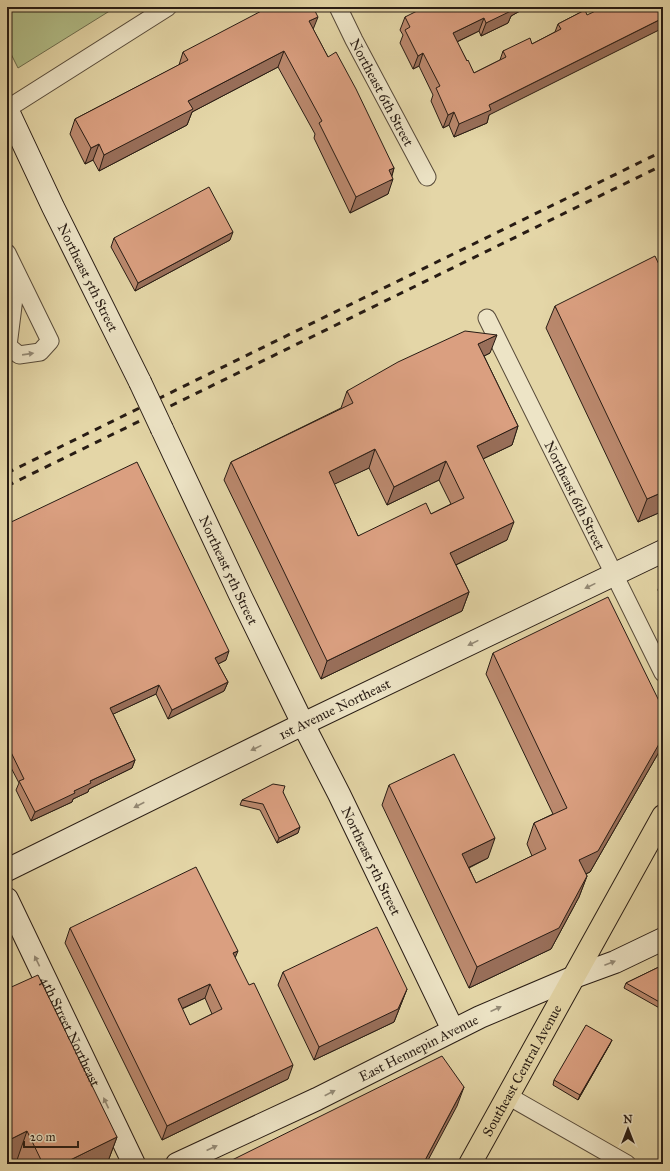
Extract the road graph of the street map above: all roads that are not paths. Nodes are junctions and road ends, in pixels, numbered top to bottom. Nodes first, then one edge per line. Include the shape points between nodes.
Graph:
1 (168, 7) edge
2 (338, 7) edge
3 (7, 109) edge
4 (427, 177) dead end
5 (7, 253) edge
6 (17, 274) dead end
7 (487, 318) dead end
8 (663, 551) edge
9 (614, 575) junction
10 (663, 673) edge
11 (303, 724) junction
12 (663, 816) edge
13 (7, 870) edge
14 (7, 899) edge
15 (663, 939) edge
16 (574, 977) junction
17 (453, 1030) junction
18 (508, 1096) junction
19 (134, 1164) edge
20 (177, 1164) edge
21 (470, 1164) edge
22 (627, 1164) edge

1 - 3 street
2 - 4 street, Northeast 6th Street
3 - 11 main road, Northeast 5th Street, bridge
5 - 6 street
7 - 9 street, Northeast 6th Street
8 - 9 main road, 1st Avenue Northeast
9 - 10 street, Northeast 6th Street
9 -> 11 main road, 1st Avenue Northeast
11 -> 13 main road, 1st Avenue Northeast
11 - 17 main road, Northeast 5th Street
12 - 16 main road, Southeast Central Avenue
19 -> 14 main road, 4th Street Northeast
16 -> 15 main road, East Hennepin Avenue via 615,962
17 -> 16 main road, East Hennepin Avenue
16 - 18 main road, Southeast Central Avenue
20 -> 17 main road, East Hennepin Avenue via 317,1099
18 - 21 main road, Southeast Central Avenue
18 - 22 street

